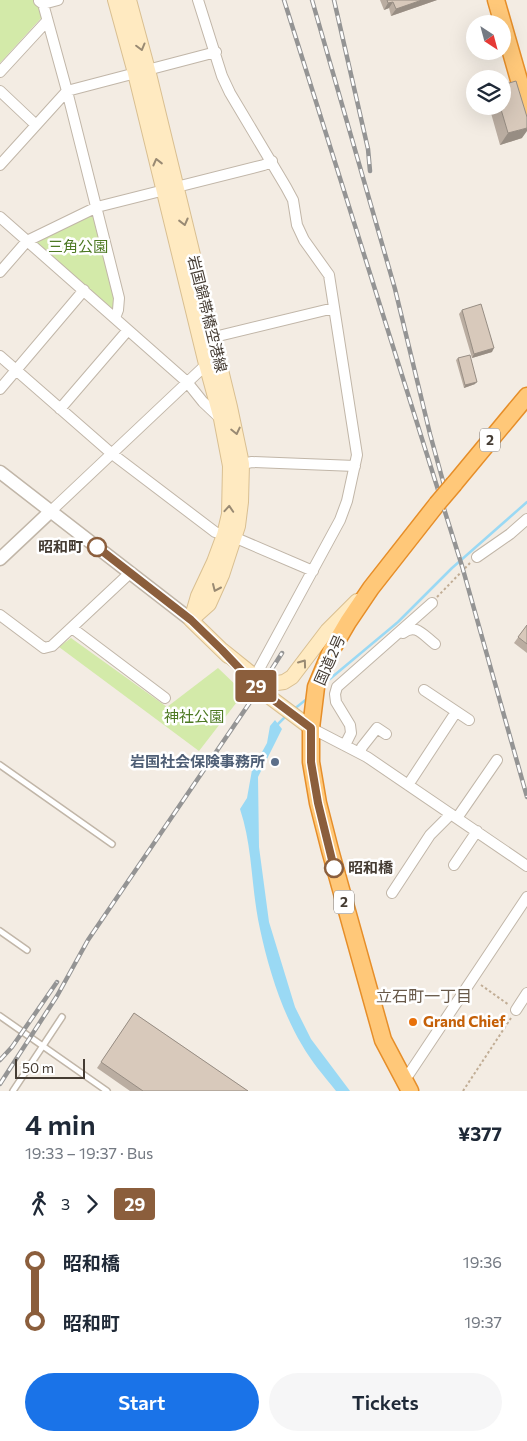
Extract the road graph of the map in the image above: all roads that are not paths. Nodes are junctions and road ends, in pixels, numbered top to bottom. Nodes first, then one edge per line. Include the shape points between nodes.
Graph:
1 (58, 0) edge
2 (115, 0) edge
3 (128, 0) edge
4 (198, 0) edge
5 (41, 1) edge
6 (500, 1) edge
7 (47, 20) junction
8 (216, 52) junction
9 (0, 72) edge
10 (141, 72) junction
11 (67, 90) junction
12 (0, 91) edge
13 (527, 108) edge
14 (36, 125) junction
15 (272, 161) junction
16 (0, 165) edge
17 (170, 189) junction
18 (97, 207) junction
19 (0, 217) edge
20 (27, 241) junction
21 (0, 272) edge
22 (84, 290) junction
23 (334, 308) junction
24 (115, 318) junction
25 (128, 330) junction
26 (206, 339) junction
27 (0, 356) edge
28 (211, 360) junction
29 (16, 370) junction
30 (187, 382) junction
31 (0, 389) edge
32 (215, 396) junction
33 (527, 396) edge
34 (230, 407) junction
35 (60, 409) junction
36 (221, 419) junction
37 (111, 453) junction
38 (236, 465) junction
39 (355, 466) junction
40 (0, 472) edge
41 (51, 511) junction
42 (527, 519) edge
43 (230, 536) junction
44 (477, 557) road end
45 (1, 558) edge
46 (313, 571) junction
47 (130, 572) junction
48 (371, 588) junction
49 (432, 603) road end
50 (0, 615) edge
51 (191, 620) junction
52 (72, 628) junction
53 (392, 639) junction
54 (435, 644) dead end
55 (254, 679) junction
56 (424, 690) dead end
57 (165, 698) dead end
58 (456, 712) junction
59 (469, 720) dead end
60 (311, 728) junction
61 (386, 734) dead end
62 (345, 745) junction
63 (360, 753) junction
64 (497, 760) dead end
65 (0, 765) edge
66 (408, 785) junction
67 (454, 816) junction
68 (477, 831) junction
69 (112, 844) dead end
70 (454, 866) dead end
71 (527, 866) edge
72 (392, 893) dead end
73 (527, 896) edge
74 (0, 931) edge
75 (27, 950) dead end
76 (527, 993) edge
77 (516, 1010) road end
78 (0, 1016) edge
79 (62, 1017) dead end
80 (43, 1047) junction
81 (407, 1085) edge
82 (13, 1091) edge
83 (107, 1091) edge

1 - 5 street
2 - 10 main road, 岩国錦帯橋空港線
3 -> 10 main road, 岩国錦帯橋空港線
4 - 8 street
5 - 7 street
6 - 13 highway
7 - 9 street
7 - 11 street
8 - 10 street
8 - 15 street via 230,92
10 - 11 street
10 - 17 main road, 岩国錦帯橋空港線
11 - 14 street
11 - 18 street
12 - 14 street
14 - 16 street
15 - 17 street
15 - 23 street via 292,200 304,240 329,275
17 - 18 street
17 - 26 main road, 岩国錦帯橋空港線
18 - 20 street
18 - 24 street via 120,298
19 - 20 street
20 - 21 street
20 - 22 street
22 - 24 street
22 - 29 street
23 - 26 street
23 - 39 street via 355,437
24 - 25 street
25 - 30 street
25 - 35 street
26 - 28 main road, 岩国錦帯橋空港線
27 - 29 street
28 - 30 street
28 - 32 main road, 岩国錦帯橋空港線
28 - 34 main road, 岩国錦帯橋空港線
29 - 31 street
29 - 35 street
30 - 32 street
30 - 36 street
30 - 37 street
32 - 34 street
32 - 36 main road, 岩国錦帯橋空港線
33 - 48 highway, 国道2号 / 2, bridge
34 -> 38 main road, 岩国錦帯橋空港線
35 - 37 street
36 - 38 main road, 岩国錦帯橋空港線
37 - 41 street
37 - 43 street via 215,532
38 - 39 street via 252,462
38 - 43 main road, 岩国錦帯橋空港線 via 228,514
39 - 46 street via 348,501
40 - 41 street
41 - 45 street
41 - 47 street
42 - 44 street
43 - 46 street
43 - 51 main road, 岩国錦帯橋空港線 via 198,596
46 - 55 street
47 - 51 street
47 - 52 street
55 -> 48 main road via 270,684 292,677 327,631
48 - 60 highway, 国道2号 / 2 via 331,651 316,687
49 - 53 street
50 - 52 street via 44,648 52,646
51 - 55 main road
52 - 57 street
53 - 54 street via 414,628
53 - 62 street via 337,687 336,702 350,725 351,733
55 - 60 main road
56 - 58 street
58 - 59 street
58 - 66 street
60 - 62 street
60 - 81 highway, 国道2号 / 2 via 311,762 330,850 383,1040
61 - 63 street via 377,728
62 - 63 street
63 - 66 street
64 - 67 street
65 - 69 lane
66 - 67 street
67 - 68 street
67 - 72 street via 430,835
68 - 70 street
68 - 71 street
73 - 81 street via 409,1074
74 - 75 lane
76 - 77 street
78 - 80 lane
79 - 80 lane
80 - 82 lane
80 - 83 lane

